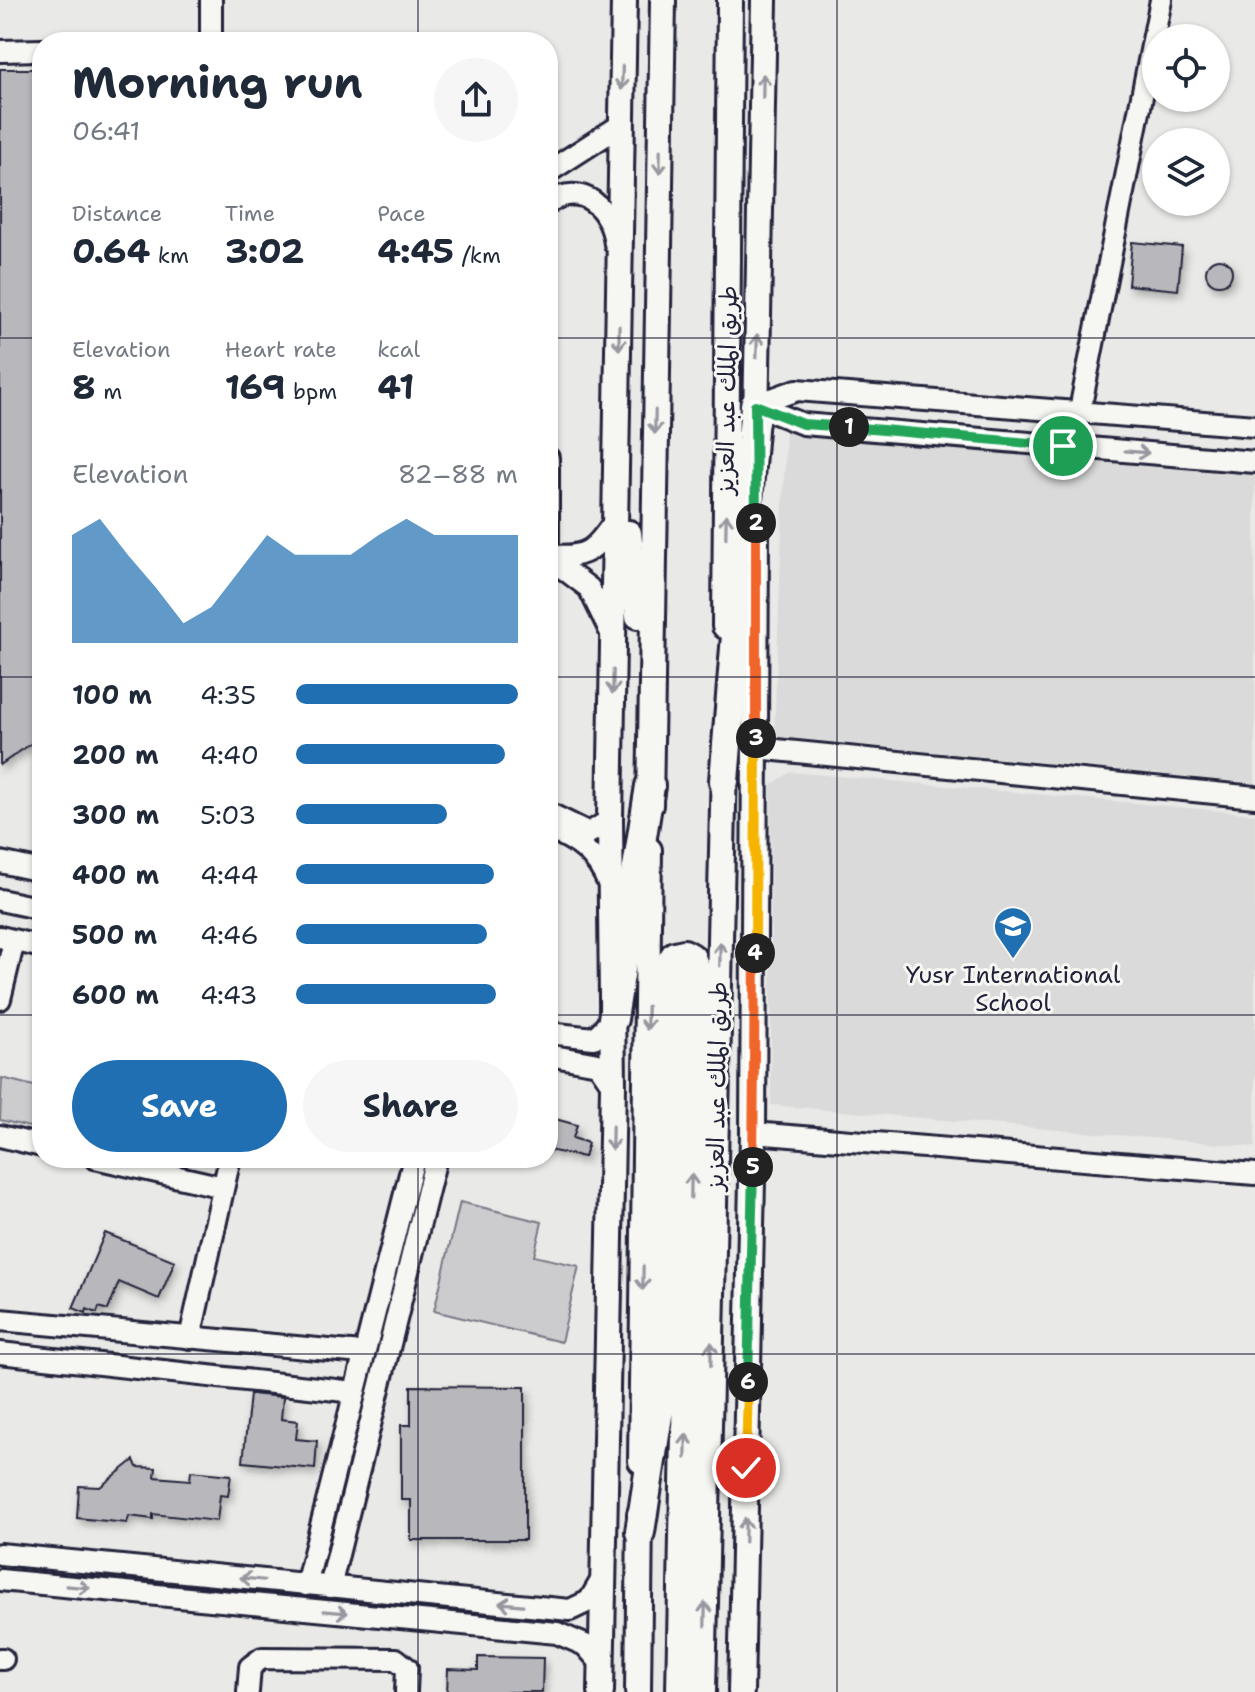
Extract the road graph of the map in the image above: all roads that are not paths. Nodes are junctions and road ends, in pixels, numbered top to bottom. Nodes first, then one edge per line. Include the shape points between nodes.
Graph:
1 (211, 0) edge
2 (624, 0) edge
3 (663, 0) edge
4 (730, 0) edge
5 (764, 0) edge
6 (1161, 0) edge
7 (211, 32) edge
8 (32, 50) edge
9 (0, 51) edge
10 (621, 125) junction
11 (558, 166) edge
12 (558, 196) edge
13 (620, 286) junction
14 (755, 405) junction
15 (1080, 410) junction
16 (619, 423) junction
17 (1255, 426) edge
18 (1063, 446) junction
19 (1255, 462) edge
20 (617, 518) junction
21 (558, 556) edge
22 (558, 564) edge
23 (614, 639) junction
24 (649, 729) junction
25 (756, 748) junction
26 (724, 781) junction
27 (650, 786) junction
28 (1255, 797) edge
29 (558, 818) edge
30 (610, 820) junction
31 (558, 832) edge
32 (0, 862) edge
33 (32, 869) edge
34 (610, 886) junction
35 (0, 900) edge
36 (32, 907) edge
37 (7, 939) edge
38 (32, 945) edge
39 (0, 999) edge
40 (613, 1019) junction
41 (558, 1032) edge
42 (558, 1057) edge
43 (613, 1086) junction
44 (753, 1133) junction
45 (0, 1136) edge
46 (32, 1144) edge
47 (139, 1168) edge
48 (228, 1168) edge
49 (411, 1168) edge
50 (434, 1168) edge
51 (1255, 1174) edge
52 (223, 1187) junction
53 (0, 1320) edge
54 (190, 1338) junction
55 (0, 1353) edge
56 (362, 1353) junction
57 (354, 1392) junction
58 (640, 1532) junction
59 (0, 1554) edge
60 (602, 1579) junction
61 (0, 1580) edge
62 (306, 1585) junction
63 (330, 1587) junction
64 (557, 1608) junction
65 (557, 1633) junction
66 (601, 1663) junction
67 (248, 1692) edge
68 (406, 1692) edge
69 (601, 1692) edge
70 (638, 1692) edge
71 (681, 1692) edge
72 (703, 1692) edge
73 (741, 1692) edge

1 - 7 street
2 -> 10 main road
3 -> 24 main road
26 -> 4 main road, طريق الملك عبد العزيز
14 -> 5 main road
6 - 15 street
8 - 9 street
10 - 11 street
10 - 13 main road
12 - 13 street via 592,198 605,213 614,228
13 -> 16 main road
14 - 15 street via 797,390
14 - 18 street via 803,424
14 - 25 main road
14 - 26 highway
15 - 17 street
15 - 18 street
16 - 20 main road
16 - 24 main road
18 -> 19 street
20 - 21 street via 594,550
20 - 23 main road
22 - 23 street via 589,588
23 -> 30 main road
24 - 27 main road
25 - 28 street
25 - 44 main road
72 -> 26 main road, طريق الملك عبد العزيز
27 - 40 highway
27 -> 58 main road
29 - 30 street via 589,833
30 - 34 main road
31 - 34 street via 593,854
32 - 33 street
34 - 40 main road
35 - 36 street
37 - 38 street
37 - 39 street
40 - 41 street via 594,1038
40 - 43 main road
42 - 43 street via 598,1064
43 -> 60 main road
44 - 51 street
73 -> 44 main road
45 - 46 street
47 - 52 street
48 - 52 street
49 - 56 street
50 - 63 street
52 - 54 street
53 - 54 street
54 - 56 street
55 - 57 street
56 - 57 street
57 - 62 street
58 - 70 main road
71 -> 58 highway via 695,968 684,954 670,964 664,1376
62 -> 59 street
60 - 64 street via 581,1607
60 - 66 main road
61 -> 65 street
62 - 63 street
64 -> 63 street
64 - 65 street via 565,1623
65 - 66 street via 585,1645
66 - 69 main road
67 - 68 street via 250,1667 262,1658 396,1659 407,1668

